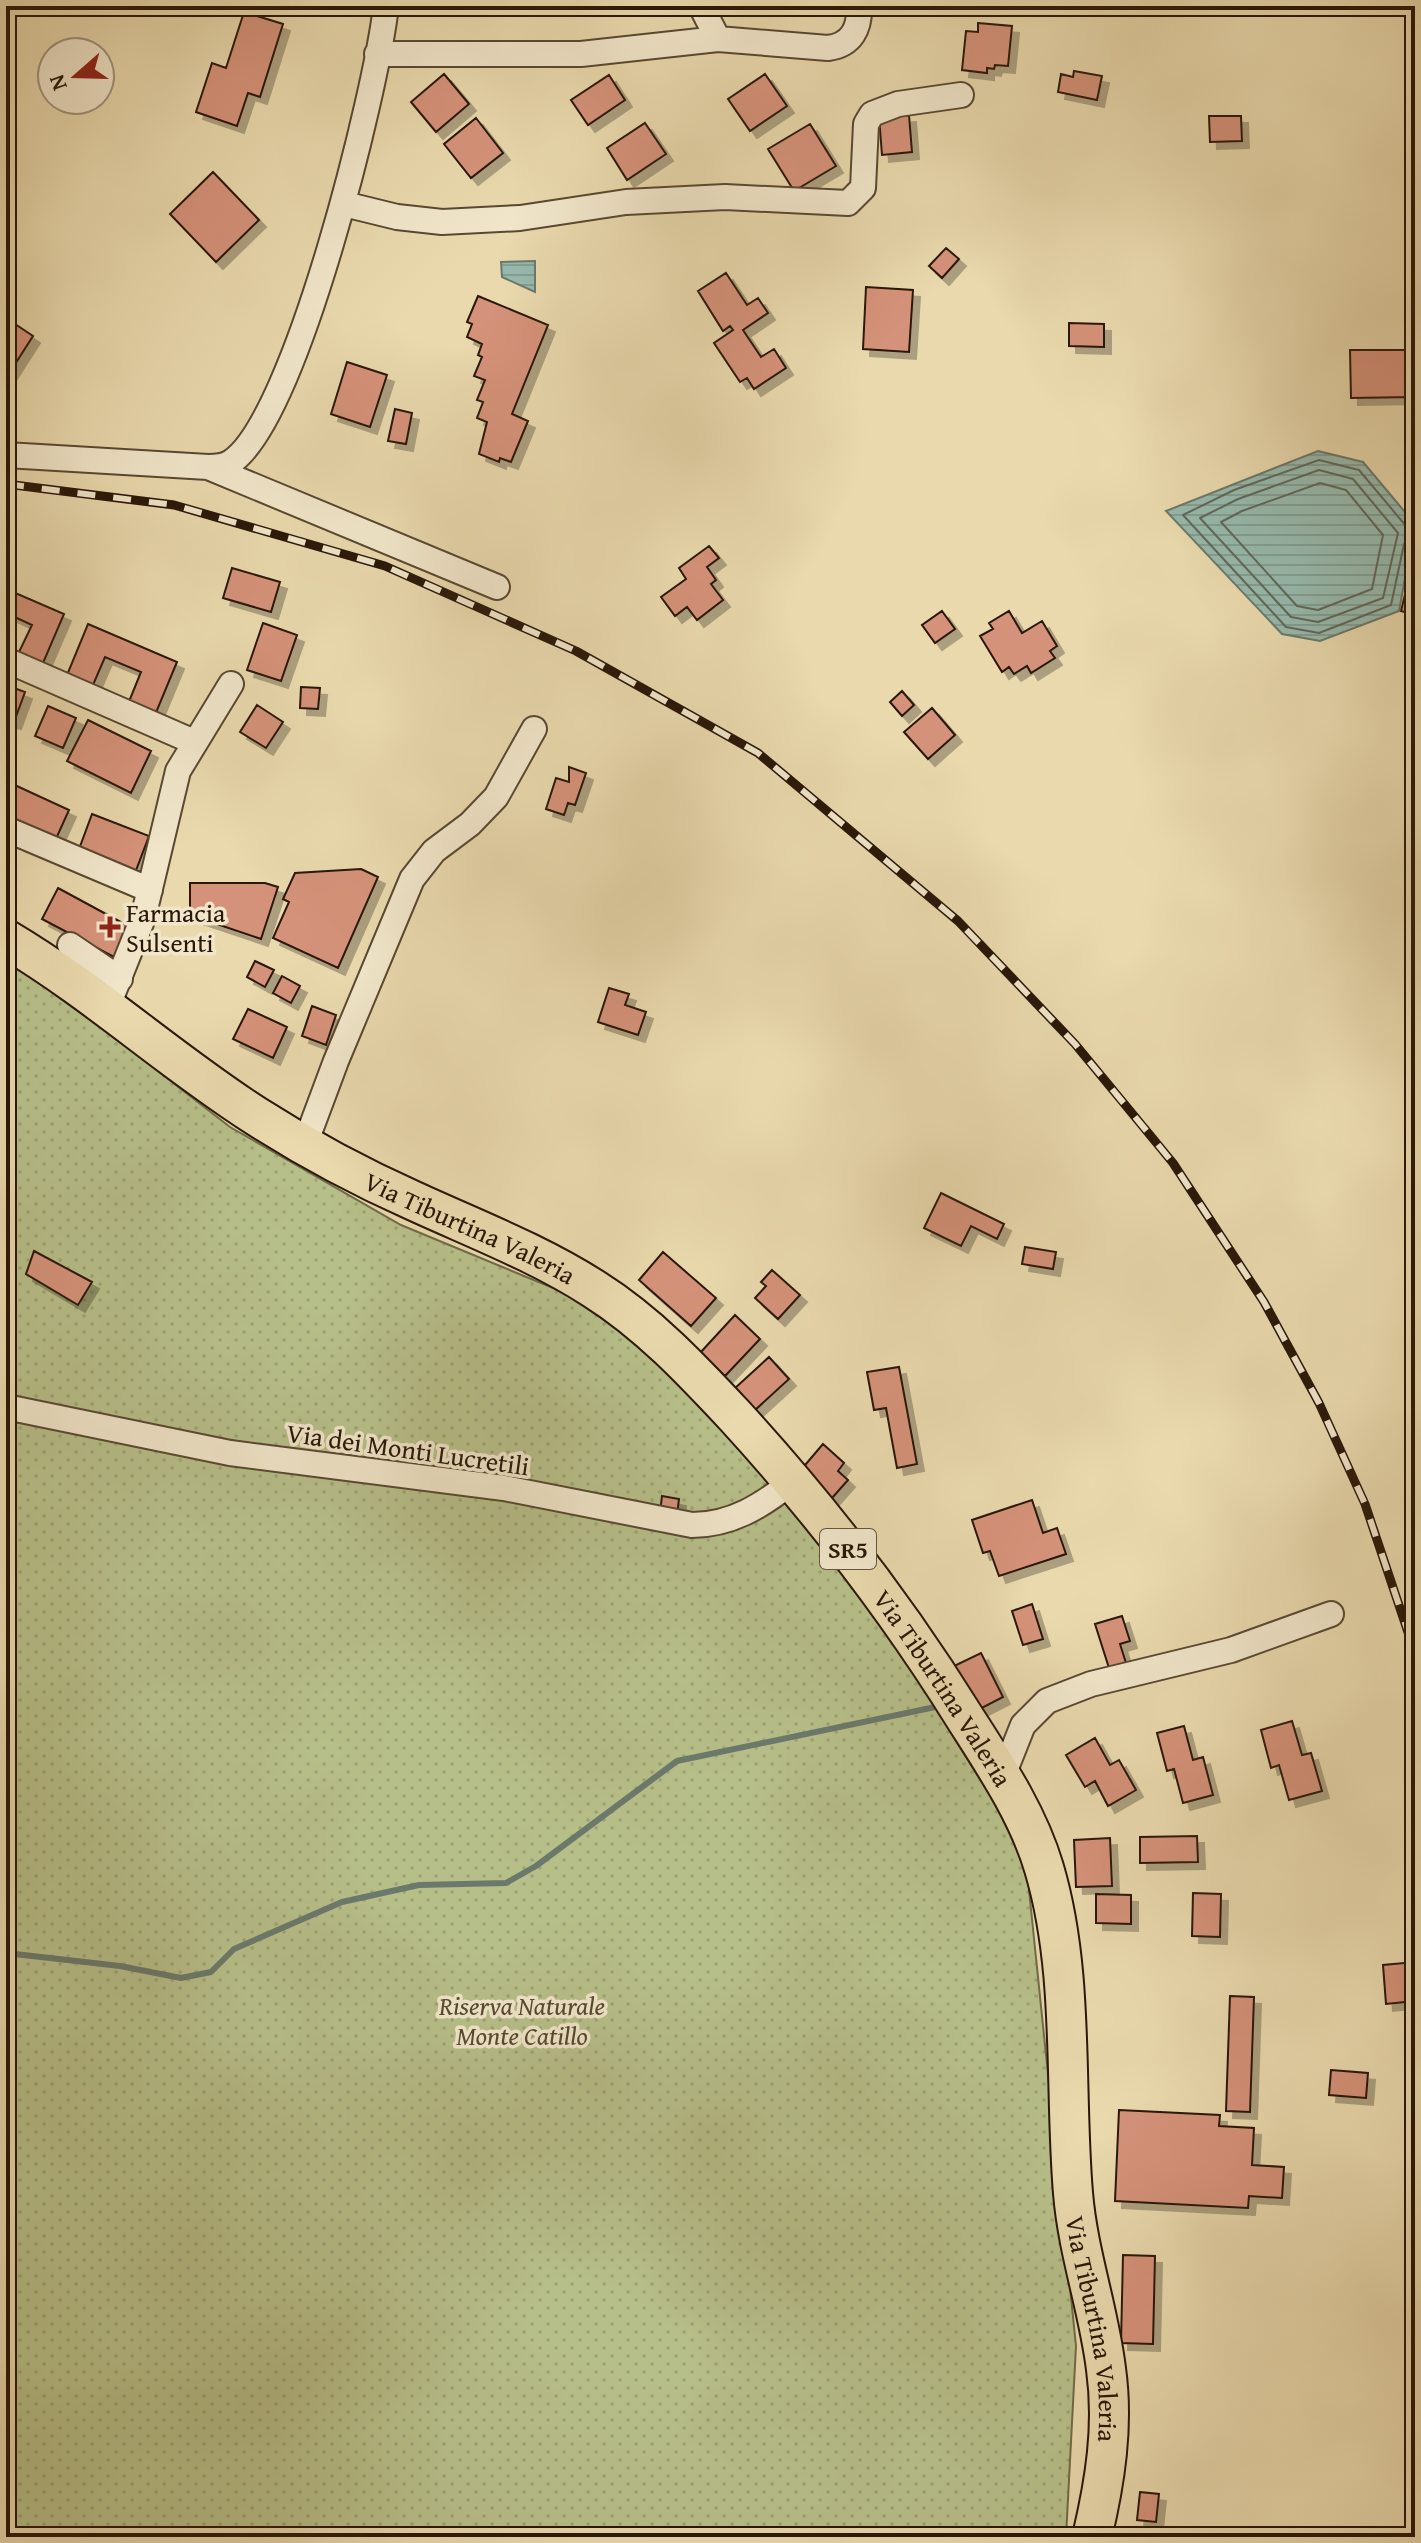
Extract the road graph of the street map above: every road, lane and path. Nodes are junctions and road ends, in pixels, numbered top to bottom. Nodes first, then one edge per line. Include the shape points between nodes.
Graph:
1 (386, 6) edge
2 (701, 6) edge
3 (859, 6) edge
4 (718, 39) junction
5 (377, 54) junction
6 (961, 95) dead end
7 (344, 204) junction
8 (6, 455) edge
9 (208, 467) junction
10 (497, 587) dead end
11 (6, 660) edge
12 (231, 684) dead end
13 (534, 729) dead end
14 (194, 742) junction
15 (6, 829) edge
16 (150, 890) junction
17 (6, 939) edge
18 (70, 945) dead end
19 (113, 994) junction
20 (305, 1144) junction
21 (6, 1407) edge
22 (793, 1481) junction
23 (1331, 1614) dead end
24 (1002, 1778) junction
25 (1092, 2537) edge

1 - 5 street
2 - 4 street
3 - 4 street via 855,33 835,47
4 - 5 street via 581,54
5 - 7 street
6 - 7 street via 898,104 872,114 866,124 863,188 843,204 710,198 442,222
7 - 9 street via 330,255 274,397 237,457
8 - 9 street
9 - 10 street
11 - 14 street
12 - 14 street
13 - 20 street via 496,797 434,851 412,879
14 - 16 street via 172,790
15 - 16 street
16 - 19 street
17 - 19 main road, Via Tiburtina Valeria / SR5
18 - 19 street
19 - 20 main road, Via Tiburtina Valeria / SR5 via 256,1116
20 - 22 main road, Via Tiburtina Valeria / SR5 via 407,1198 553,1264 609,1298 693,1371
21 - 22 street, Via dei Monti Lucretili via 230,1453 518,1490 692,1525 711,1525 748,1512
22 - 24 main road, Via Tiburtina Valeria / SR5 via 906,1625
23 - 24 street via 1231,1650 1091,1684 1047,1701 1023,1725
24 - 25 main road, Via Tiburtina Valeria / SR5 via 1042,1861 1058,1940 1076,2215 1109,2406 1105,2468

